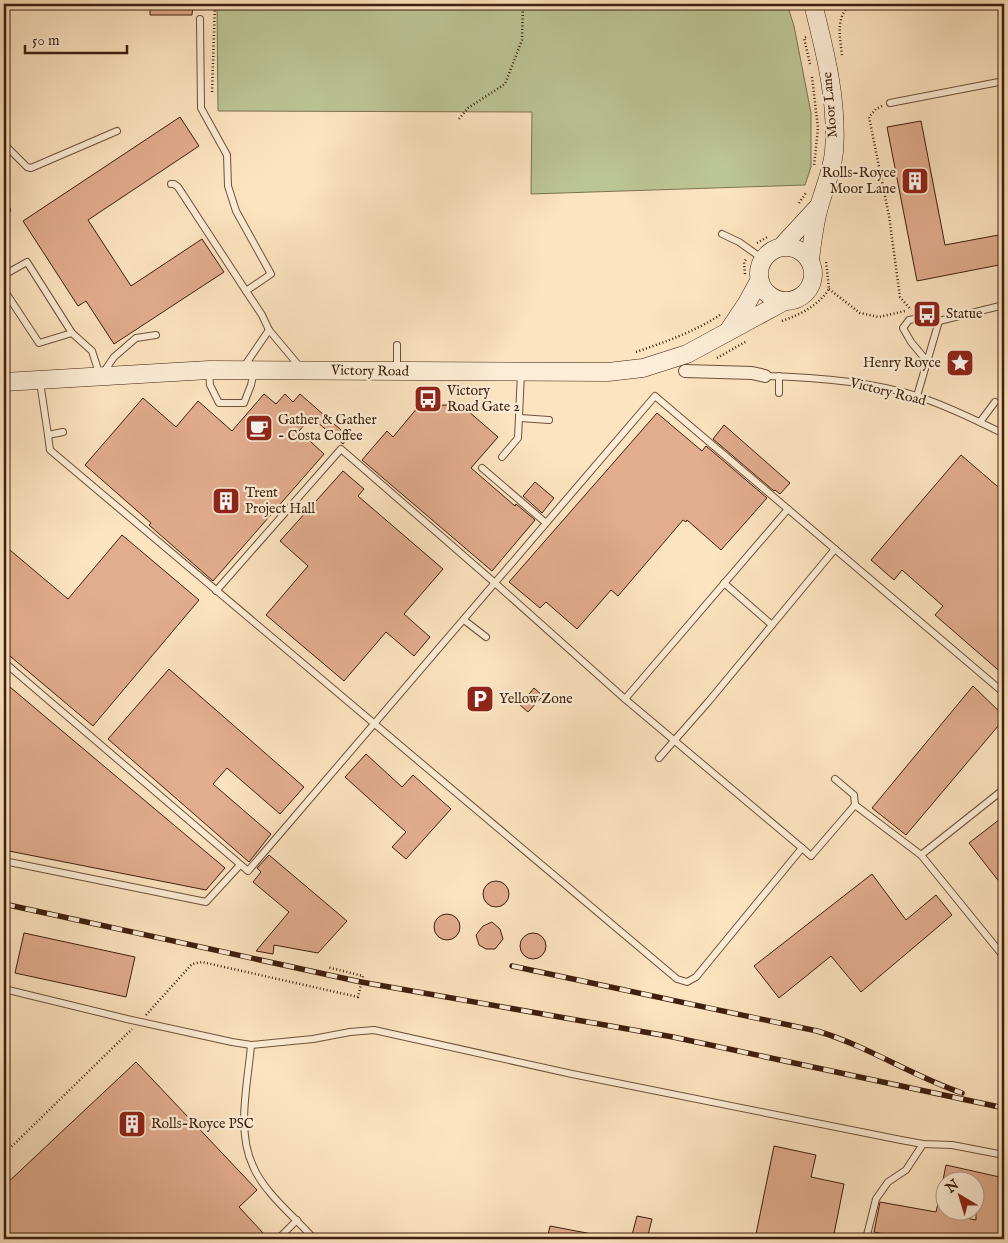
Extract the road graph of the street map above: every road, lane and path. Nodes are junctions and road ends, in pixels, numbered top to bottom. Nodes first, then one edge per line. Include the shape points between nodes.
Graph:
1 (215, 4) edge
2 (523, 4) edge
3 (812, 4) edge
4 (200, 18) dead end
5 (1004, 81) edge
6 (212, 94) dead end
7 (890, 103) joint
8 (459, 119) dead end
9 (117, 131) dead end
10 (4, 144) edge
11 (171, 184) dead end
12 (819, 205) junction
13 (4, 206) edge
14 (4, 212) edge
15 (722, 234) dead end
16 (781, 247) junction
17 (763, 259) junction
18 (810, 260) junction
19 (4, 275) edge
20 (759, 281) junction
21 (829, 289) dead end
22 (4, 290) edge
23 (246, 291) junction
24 (783, 302) junction
25 (1004, 305) edge
26 (911, 310) junction
27 (920, 318) junction
28 (939, 321) junction
29 (268, 330) junction
30 (729, 330) junction
31 (72, 333) junction
32 (156, 335) dead end
33 (397, 345) dead end
34 (926, 360) junction
35 (208, 370) junction
36 (248, 370) junction
37 (303, 370) junction
38 (686, 371) dead end
39 (397, 372) junction
40 (522, 373) junction
41 (765, 376) joint
42 (779, 376) junction
43 (101, 377) junction
44 (40, 381) junction
45 (4, 382) edge
46 (779, 393) dead end
47 (917, 396) junction
48 (995, 402) dead end
49 (520, 418) junction
50 (549, 420) dead end
51 (980, 422) junction
52 (63, 432) dead end
53 (1004, 434) edge
54 (48, 435) junction
55 (502, 458) dead end
56 (482, 468) dead end
57 (788, 509) junction
58 (546, 523) junction
59 (835, 549) junction
60 (496, 583) junction
61 (724, 583) junction
62 (216, 591) junction
63 (464, 620) junction
64 (772, 625) junction
65 (486, 637) dead end
66 (5, 666) edge
67 (1004, 693) edge
68 (625, 699) junction
69 (375, 725) junction
70 (674, 740) junction
71 (659, 758) dead end
72 (835, 778) dead end
73 (1004, 789) edge
74 (855, 805) junction
75 (802, 848) junction
76 (921, 855) junction
77 (4, 861) edge
78 (240, 864) junction
79 (1004, 957) edge
80 (4, 989) edge
81 (251, 1045) junction
82 (923, 1144) junction
83 (1004, 1156) edge
84 (298, 1220) junction
85 (278, 1239) edge
86 (314, 1239) edge
87 (866, 1239) edge

1 - 6 path
2 - 8 path via 522,40 505,84 468,108
3 - 12 street, Moor Lane via 823,42 833,115 834,152
4 - 23 lane via 201,108 227,155 228,186 236,211 271,274
5 - 7 lane
7 - 26 path via 876,108 869,117 889,216 900,297
9 - 10 lane via 31,168
11 - 23 lane via 178,187
12 - 16 street, Moor Lane
12 - 18 street, Moor Lane
13 - 14 lane
15 - 17 lane
16 - 17 street
16 - 18 street via 798,249
17 - 20 street
18 - 24 street via 814,275 810,289 798,299
19 - 31 lane via 27,262
20 - 24 street via 768,295
20 - 30 street, Victory Road
21 - 26 path via 860,313 879,317
22 - 31 lane via 39,343
23 - 29 lane
24 - 30 street, Victory Road
25 - 28 lane
26 - 27 path
27 - 28 lane
27 - 34 lane via 909,320 903,328
28 - 34 lane
29 - 36 lane
29 - 37 lane
30 - 40 street, Victory Road via 687,354 643,368 608,372
31 - 43 lane via 92,351
32 - 43 lane via 136,338 114,357
33 - 39 lane
34 - 47 lane
35 - 36 street, Victory Road
35 - 36 lane via 210,385 219,403 244,403 251,385
35 - 43 street, Victory Road
36 - 37 street, Victory Road
37 - 39 street, Victory Road
38 - 41 street
39 - 40 street, Victory Road
40 - 49 lane
41 - 42 lane, Victory Road
42 - 46 lane
42 - 47 lane, Victory Road via 834,379
43 - 44 street, Victory Road
44 - 45 street, Victory Road
44 - 54 lane
47 - 51 lane, Victory Road
48 - 51 lane
49 - 50 lane
49 - 55 lane via 518,438
51 - 53 lane, Victory Road
52 - 54 lane
54 - 62 lane via 50,450
56 - 58 lane
57 - 58 lane via 655,396
57 - 59 lane
57 - 61 lane
58 - 60 lane
59 - 64 lane
59 - 67 lane
60 - 62 lane via 341,449
60 - 63 lane
60 - 68 lane
61 - 64 lane
61 - 68 lane
62 - 69 lane
63 - 65 lane
63 - 69 lane
64 - 70 lane
66 - 78 lane
68 - 70 lane
69 - 75 lane via 677,979 687,982 696,977
69 - 78 lane via 248,871
70 - 71 lane
70 - 75 lane
72 - 74 lane via 854,795
73 - 76 lane
74 - 75 lane via 811,856
74 - 76 lane
76 - 79 lane
77 - 78 lane via 206,902
80 - 81 lane
81 - 82 lane via 374,1030 572,1074
81 - 84 lane via 245,1114 246,1144 253,1166 268,1189
82 - 83 lane via 952,1145
82 - 87 lane via 906,1170 888,1182 876,1199
84 - 85 lane
84 - 86 lane

